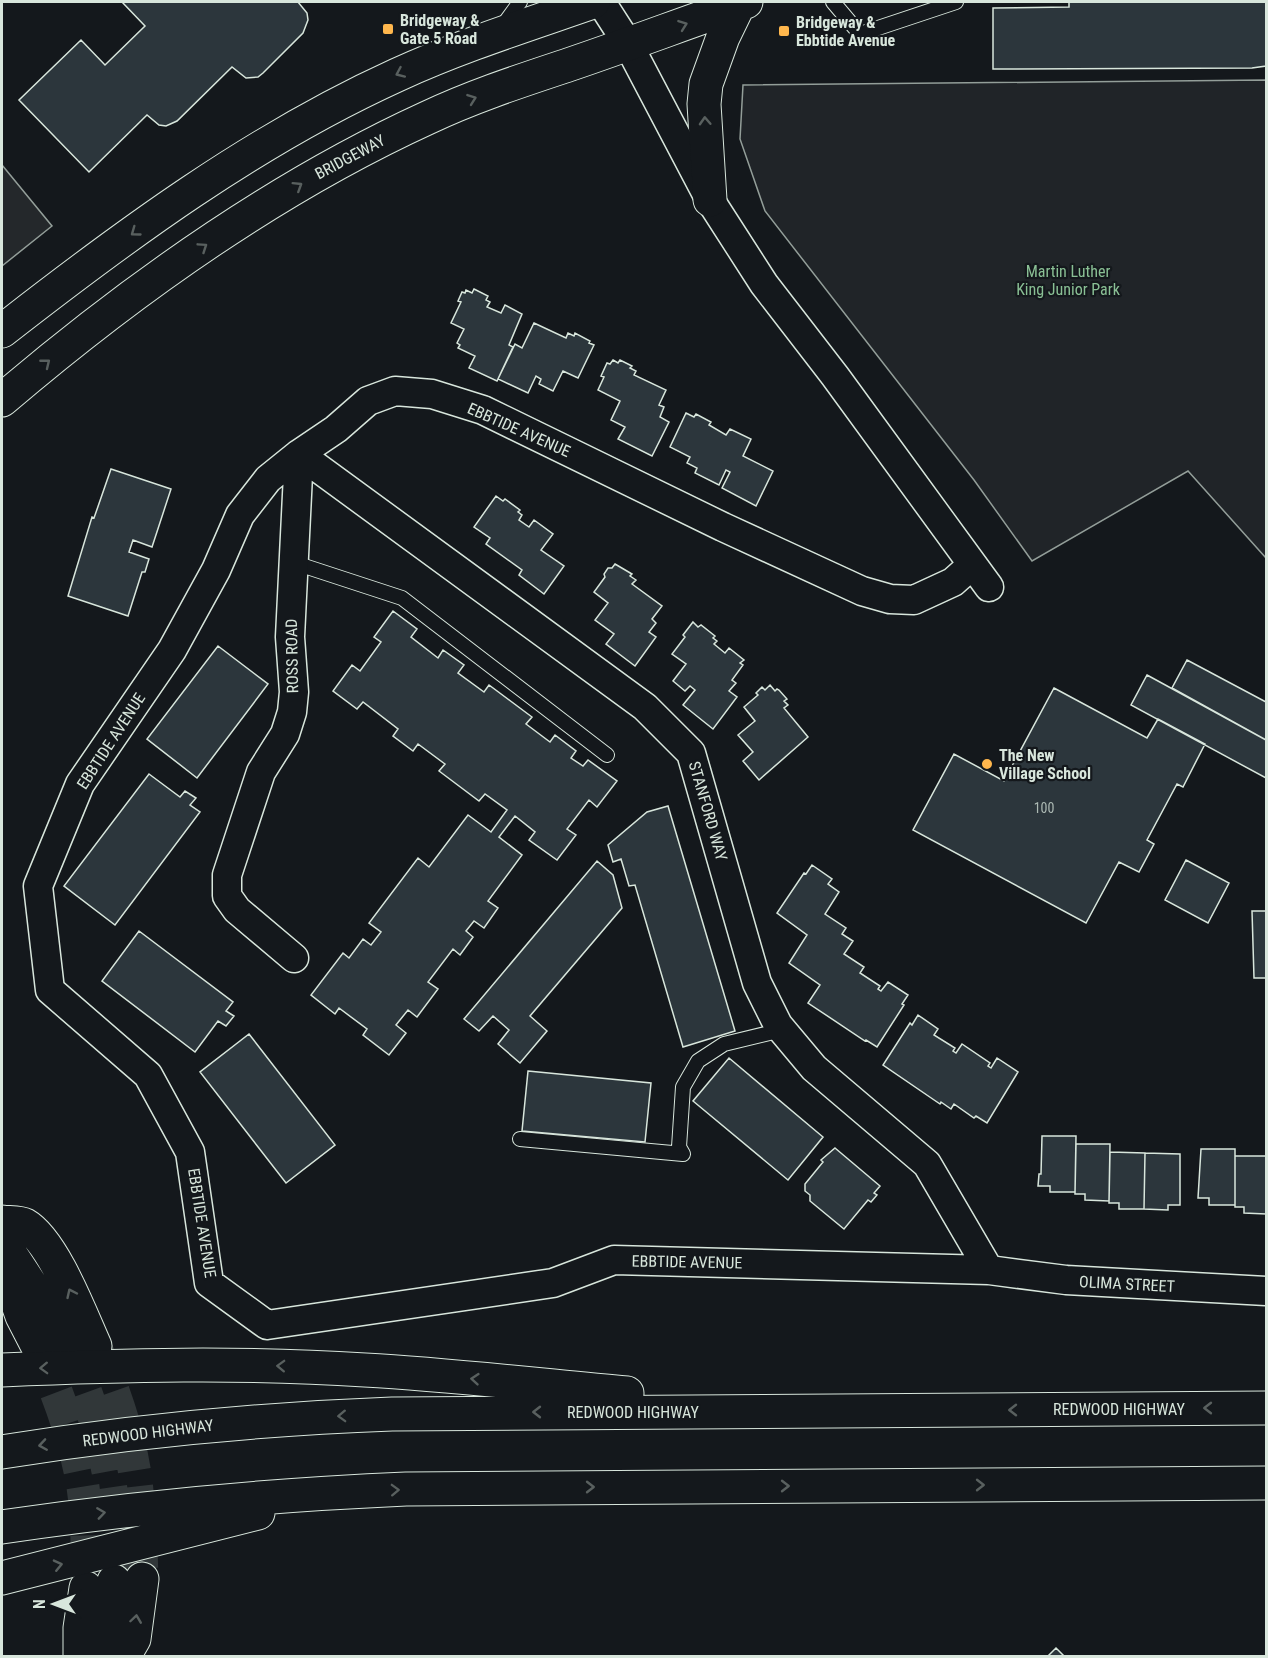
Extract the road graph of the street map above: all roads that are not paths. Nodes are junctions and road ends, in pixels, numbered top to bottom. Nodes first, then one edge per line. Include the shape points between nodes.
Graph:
1 (520, 2) edge
2 (833, 2) edge
3 (956, 2) edge
4 (743, 3) edge
5 (609, 17) edge
6 (493, 37) junction
7 (710, 200) junction
8 (2, 331) edge
9 (2, 400) edge
10 (299, 454) junction
11 (295, 563) junction
12 (972, 565) junction
13 (989, 587) dead end
14 (607, 755) dead end
15 (294, 957) dead end
16 (782, 1030) junction
17 (520, 1139) dead end
18 (2, 1222) edge
19 (2, 1241) edge
20 (2, 1258) edge
21 (989, 1270) junction
22 (1266, 1291) edge
23 (67, 1346) junction
24 (2, 1370) edge
25 (1266, 1408) edge
26 (805, 1411) junction
27 (2, 1452) edge
28 (1266, 1483) edge
29 (336, 1492) junction
30 (2, 1527) edge
31 (2, 1578) edge
32 (114, 1583) junction
33 (80, 1656) edge
34 (100, 1656) edge
35 (124, 1656) edge

1 - 6 lane
2 - 3 lane via 860,34
5 -> 4 main road, BRIDGEWAY
7 -> 4 main road via 706,84 723,36
5 - 6 main road, BRIDGEWAY
5 - 7 street
9 -> 5 main road, BRIDGEWAY via 135,294 248,217 367,147 494,91
6 -> 8 main road, BRIDGEWAY via 396,75 276,139 160,213
7 - 12 street via 764,284
10 - 11 street, ROSS ROAD
10 - 12 street, EBBTIDE AVENUE via 368,401 395,391 432,394 483,410 862,591 890,599 914,600 953,582
10 - 16 street, STANFORD WAY via 645,707 691,753 757,983
10 - 21 street, EBBTIDE AVENUE via 268,479 240,516 216,570 172,650 80,784 38,886 50,990 148,1075 190,1152 209,1283 267,1325 553,1283 614,1260
11 - 14 lane via 402,598
11 - 15 street, ROSS ROAD via 290,637 292,712 285,734 261,772 227,875 227,896 237,910
12 - 13 street
16 - 17 lane via 724,1044 699,1061 683,1087 679,1146 683,1154
16 - 21 street, STANFORD WAY via 814,1068 927,1164
23 -> 18 main road via 68,1287 42,1241 24,1224
19 - 23 main road
20 - 23 main road via 22,1316
21 - 22 street, OLIMA STREET via 1066,1280
26 -> 24 main road via 353,1369 171,1365
25 -> 26 main road, REDWOOD HIGHWAY
26 -> 27 main road, REDWOOD HIGHWAY via 324,1417 185,1428
29 -> 28 main road
30 -> 29 main road via 166,1505
31 -> 29 main road
32 - 33 main road via 80,1628
32 - 34 main road
35 -> 32 main road via 134,1639

